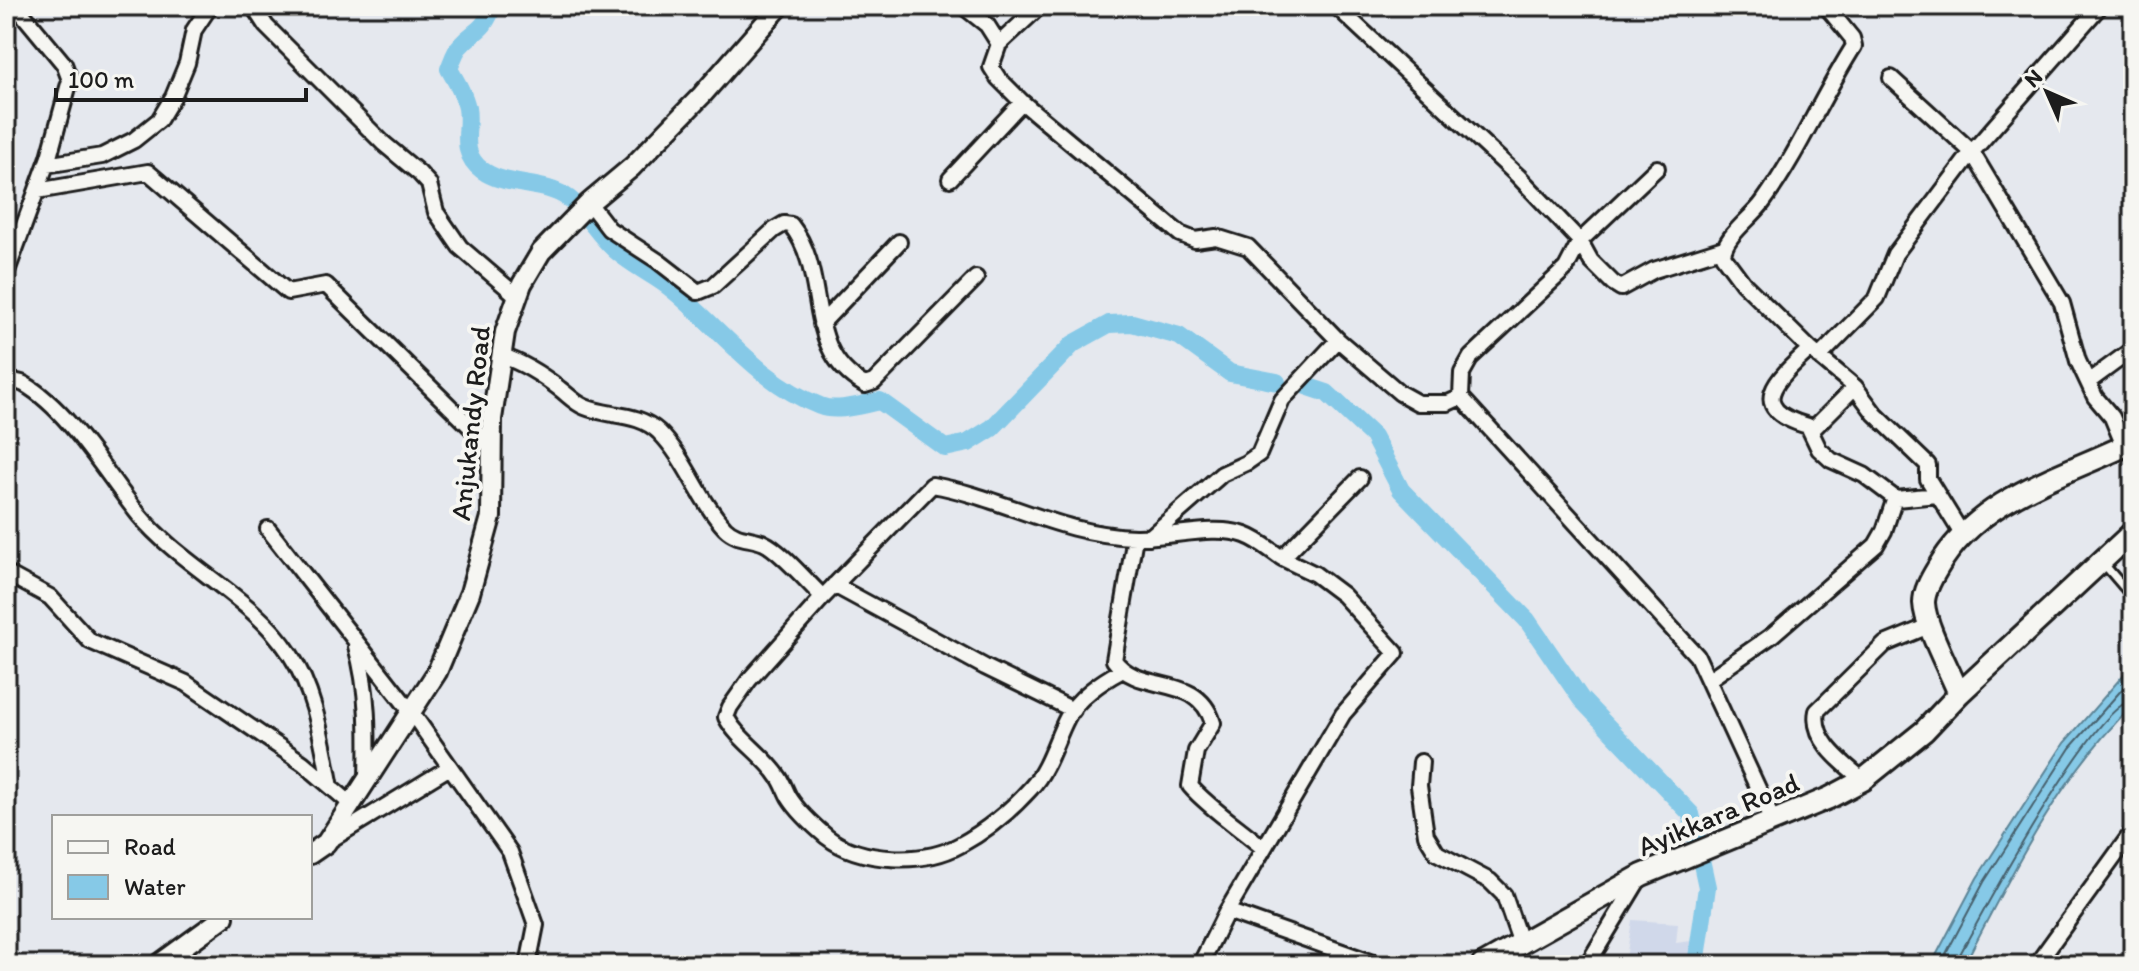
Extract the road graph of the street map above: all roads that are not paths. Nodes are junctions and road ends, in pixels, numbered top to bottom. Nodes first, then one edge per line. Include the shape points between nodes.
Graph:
1 (16, 6) edge
2 (210, 6) edge
3 (253, 6) edge
4 (780, 6) edge
5 (963, 6) edge
6 (1040, 6) edge
7 (1336, 6) edge
8 (1826, 6) edge
9 (2100, 6) edge
10 (999, 44) junction
11 (1891, 78) dead end
12 (1022, 102) junction
13 (1972, 152) junction
14 (46, 165) junction
15 (1657, 168) dead end
16 (950, 179) dead end
17 (37, 191) junction
18 (589, 203) junction
19 (1580, 241) junction
20 (899, 242) dead end
21 (1724, 248) junction
22 (6, 274) edge
23 (976, 278) dead end
24 (517, 296) junction
25 (821, 324) junction
26 (1338, 340) junction
27 (2133, 349) edge
28 (1814, 353) junction
29 (502, 356) junction
30 (6, 381) edge
31 (2088, 382) junction
32 (1855, 387) junction
33 (1461, 397) junction
34 (1812, 430) junction
35 (2128, 444) edge
36 (492, 448) junction
37 (1360, 478) dead end
38 (1937, 495) junction
39 (1895, 498) junction
40 (268, 529) dead end
41 (2133, 532) edge
42 (1962, 534) junction
43 (1143, 537) junction
44 (1282, 558) junction
45 (2102, 562) junction
46 (6, 573) edge
47 (829, 591) junction
48 (2133, 598) edge
49 (1931, 625) junction
50 (353, 638) junction
51 (1121, 671) junction
52 (1708, 680) junction
53 (1959, 694) junction
54 (1073, 710) junction
55 (412, 713) junction
56 (1421, 762) dead end
57 (450, 767) junction
58 (1863, 780) junction
59 (367, 781) junction
60 (331, 787) junction
61 (351, 804) junction
62 (1773, 821) junction
63 (2133, 831) edge
64 (326, 843) junction
65 (1263, 848) junction
66 (312, 853) edge
67 (1642, 875) junction
68 (1227, 911) junction
69 (221, 919) edge
70 (1521, 944) junction
71 (158, 965) edge
72 (528, 965) edge
73 (1200, 965) edge
74 (1379, 965) edge
75 (1482, 965) edge
76 (1587, 965) edge
77 (2036, 965) edge

1 - 14 street via 64,64 70,80
2 - 14 street via 194,30 187,63 159,120 102,156
3 - 24 street via 266,26 429,184 436,212 460,247
4 - 18 street, Anjukandy Road via 702,95
5 - 10 street via 987,25
6 - 10 street
7 - 19 street
8 - 21 street via 1854,46 1774,185
9 - 13 street
10 - 12 street via 991,67
11 - 13 street
12 - 16 street
12 - 26 street via 1180,234 1248,247
13 - 28 street via 1895,254 1877,298
13 - 31 street via 2062,303
14 - 17 street
15 - 19 street
17 - 22 street
17 - 36 street via 148,172 288,292 326,285
18 - 24 street, Anjukandy Road via 541,252
18 - 25 street via 609,229 698,292 713,286 774,230 791,225 813,270
19 - 21 street via 1591,261 1621,288 1654,270
19 - 33 street via 1566,268 1471,357 1462,373
20 - 25 street
21 - 28 street via 1725,262
23 - 25 street via 874,382 865,385 834,358
24 - 29 street, Anjukandy Road
26 - 33 street via 1418,403 1448,403
26 - 43 street via 1282,400 1259,454 1222,474
27 - 31 street
28 - 32 street
28 - 34 street via 1778,380 1772,395 1779,414
29 - 36 street, Anjukandy Road
29 - 47 street via 539,372 580,405 644,421 679,455 725,528 766,543
30 - 60 street via 21,382 42,397 73,427 151,529 249,609 290,653 309,692
31 - 35 street
32 - 34 street
32 - 38 street via 1928,465 1928,479
33 - 52 street via 1697,656
34 - 39 street via 1811,437 1831,460
35 - 42 main road via 1999,506
36 - 55 street, Anjukandy Road via 491,517 470,593 437,672
37 - 44 street
38 - 39 street
38 - 42 street
39 - 52 street via 1876,545 1771,636
40 - 50 street
41 - 45 main road, Ayikkara Road
42 - 49 main road via 1928,583 1924,603
43 - 44 street via 1243,534
43 - 47 street via 1083,532 932,485
43 - 51 street via 1114,650
44 - 65 street via 1343,595 1396,653 1343,714
45 - 48 lane
45 - 53 main road, Ayikkara Road
46 - 60 street via 50,597 90,641 186,683
47 - 54 street
47 - 54 street via 749,680 726,717 779,777 791,800 827,837 853,851 928,856 959,846 1033,786
49 - 53 main road
49 - 58 street via 1885,644 1817,711 1820,736
50 - 55 street
50 - 59 street via 364,673
51 - 54 street
51 - 65 street via 1200,698 1213,723 1196,751 1190,786
52 - 62 street
53 - 58 main road, Ayikkara Road via 1924,731
55 - 57 street
55 - 59 street, Anjukandy Road
56 - 70 street via 1426,835 1437,853 1490,881 1504,895
57 - 64 street
57 - 72 street via 510,852 536,925
58 - 62 main road, Ayikkara Road
59 - 61 street, Anjukandy Road
60 - 61 street
61 - 64 street, Anjukandy Road
62 - 67 main road, Ayikkara Road
63 - 77 street
64 - 66 street, Anjukandy Road
65 - 68 street
67 - 70 main road, Ayikkara Road
67 - 76 street
68 - 73 street
68 - 74 street
69 - 71 street
70 - 75 main road, Ayikkara Road

